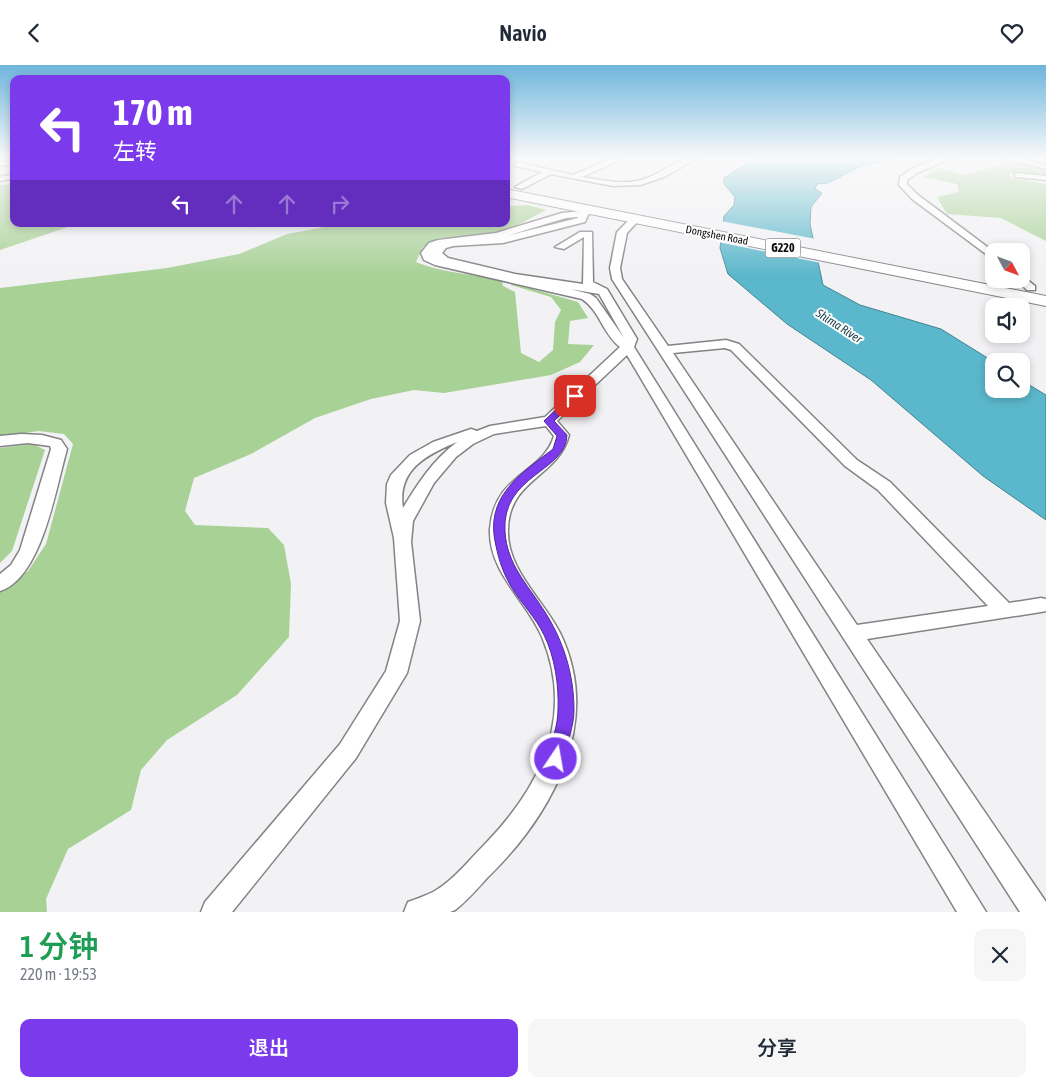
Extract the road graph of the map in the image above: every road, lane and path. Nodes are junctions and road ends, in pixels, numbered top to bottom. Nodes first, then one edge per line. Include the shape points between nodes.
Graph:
1 (538, 197) edge
2 (552, 197) edge
3 (915, 197) edge
4 (588, 212) junction
5 (635, 219) junction
6 (688, 225) junction
7 (560, 247) dead end
8 (985, 250) edge
9 (875, 262) junction
10 (1033, 285) edge
11 (603, 291) junction
12 (1046, 301) edge
13 (628, 347) junction
14 (665, 351) junction
15 (549, 421) junction
16 (490, 430) junction
17 (0, 441) edge
18 (402, 542) junction
19 (0, 584) edge
20 (1041, 605) dead end
21 (1003, 609) junction
22 (852, 633) junction
23 (216, 912) edge
24 (418, 912) edge
25 (972, 912) edge
26 (1036, 912) edge

1 - 4 highway, Dongshen Road / G220
2 - 6 highway, Dongshen Road / G220
3 - 8 street
4 - 5 highway, Dongshen Road / G220
4 - 11 street via 582,219 504,240 452,243 442,246 437,254 444,260 515,277
4 - 13 street via 565,215 497,236 441,241 426,253 428,258 439,263 586,296 595,303 617,340
5 - 6 highway, Dongshen Road / G220
5 - 14 street via 622,231 615,273
6 - 9 highway, Dongshen Road / G220
7 - 11 street via 583,234 589,235 588,284
9 - 10 highway, Dongshen Road / G220
9 - 12 highway, Dongshen Road / G220
11 - 13 street via 631,339
13 - 15 street
13 - 25 street
14 - 21 street via 726,344 735,347 851,463 884,486
14 - 22 street
15 - 16 street
15 - 24 street via 562,435 562,444 509,493 500,512 499,533 507,565 552,636 563,673 566,711 556,759 532,809 488,861 445,901
16 - 18 street via 451,454 427,481 404,521
16 - 18 street via 467,434 425,452 399,473 393,500
17 - 19 street via 47,440 56,443 59,449 29,551 17,570
18 - 23 street via 410,621 396,673 348,751
20 - 21 street
21 - 22 street
22 - 26 street

